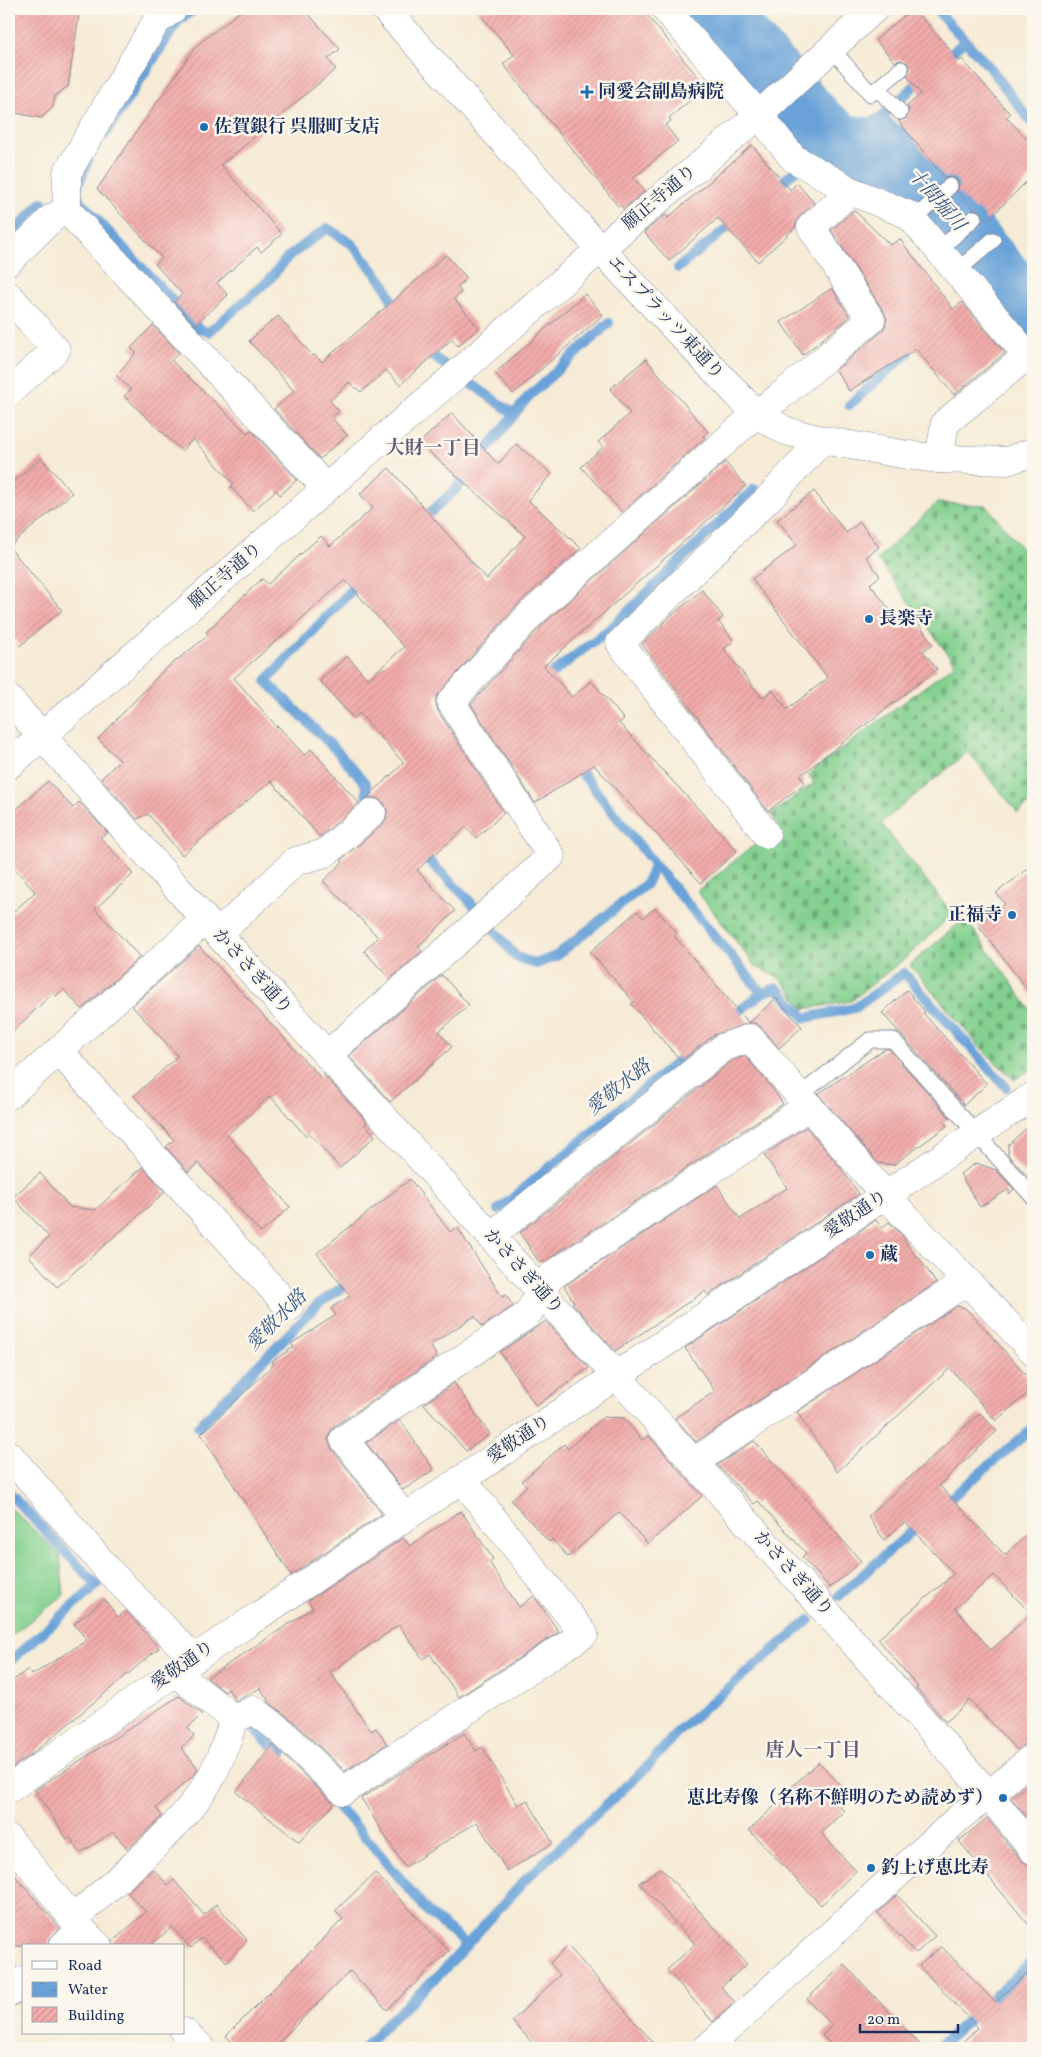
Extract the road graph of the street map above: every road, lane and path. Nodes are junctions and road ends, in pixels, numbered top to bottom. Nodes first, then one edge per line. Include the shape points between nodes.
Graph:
1 (173, 9) edge
2 (385, 9) edge
3 (665, 9) edge
4 (874, 9) edge
5 (831, 48) junction
6 (901, 69) dead end
7 (879, 90) junction
8 (900, 112) dead end
9 (759, 115) junction
10 (950, 186) dead end
11 (851, 191) junction
12 (67, 210) junction
13 (974, 218) dead end
14 (913, 220) junction
15 (993, 240) dead end
16 (600, 249) junction
17 (939, 250) junction
18 (9, 261) edge
19 (957, 271) junction
20 (9, 296) edge
21 (1028, 348) edge
22 (9, 392) edge
23 (756, 414) junction
24 (822, 440) junction
25 (1033, 452) edge
26 (939, 459) junction
27 (326, 488) junction
28 (9, 699) edge
29 (41, 737) junction
30 (9, 765) edge
31 (372, 813) dead end
32 (766, 834) dead end
33 (212, 927) junction
34 (59, 1051) junction
35 (327, 1055) junction
36 (9, 1095) edge
37 (1033, 1096) edge
38 (804, 1101) junction
39 (976, 1134) junction
40 (885, 1195) junction
41 (1033, 1197) edge
42 (491, 1236) junction
43 (967, 1281) junction
44 (541, 1292) junction
45 (288, 1307) dead end
46 (1033, 1351) edge
47 (616, 1375) junction
48 (9, 1455) edge
49 (694, 1462) junction
50 (462, 1479) junction
51 (404, 1517) junction
52 (184, 1665) junction
53 (234, 1719) junction
54 (1033, 1757) edge
55 (9, 1789) edge
56 (989, 1795) junction
57 (9, 1840) edge
58 (1033, 1850) edge
59 (79, 1935) edge
60 (22, 1982) edge
61 (9, 1993) edge
62 (185, 2033) edge
63 (200, 2048) edge
64 (706, 2048) edge

1 - 12 street via 156,22 67,173
2 - 16 street, エスプラッツ東通り
3 - 9 street
4 - 5 street
5 - 7 lane via 872,94
5 - 9 street, 願正寺通り
6 - 7 lane
7 - 8 lane
9 - 11 street via 804,164
9 - 16 street, 願正寺通り
10 - 14 lane
11 - 14 street via 909,215
11 - 23 street via 811,228 871,320
12 - 18 street via 52,218
12 - 27 street
13 - 17 lane
14 - 17 street
15 - 19 lane
16 - 23 street, エスプラッツ東通り
16 - 27 street, 願正寺通り
17 - 19 street
19 - 21 street
20 - 22 street via 56,350
21 - 26 street via 944,423
23 - 24 street, エスプラッツ東通り via 786,431
23 - 35 street via 531,614 451,702 551,856
24 - 26 street, エスプラッツ東通り
24 - 32 street via 769,498 620,643
25 - 26 street, エスプラッツ東通り via 1006,461
27 - 29 street, 願正寺通り
28 - 29 street, かささぎ通り
29 - 30 street, 願正寺通り
29 - 33 street, かささぎ通り
31 - 33 street via 325,853 296,861
33 - 34 street
33 - 35 street, かささぎ通り
34 - 36 street
34 - 45 street
35 - 42 street, かささぎ通り
37 - 39 street, 愛敬通り
38 - 39 lane via 870,1040 893,1040
38 - 40 street
38 - 42 street via 750,1038 724,1047
38 - 44 street via 550,1277
39 - 40 street, 愛敬通り
39 - 41 lane
40 - 43 street
40 - 47 street, 愛敬通り
42 - 44 street, かささぎ通り
43 - 46 street
43 - 49 street
44 - 47 street, かささぎ通り
44 - 51 street via 527,1315 344,1439
47 - 49 street, かささぎ通り
47 - 50 street, 愛敬通り
48 - 52 street via 110,1572
49 - 56 street, かささぎ通り
50 - 51 street, 愛敬通り
50 - 53 street via 584,1634 343,1791 281,1731 254,1710
51 - 52 street, 愛敬通り
52 - 53 street
52 - 55 street, 愛敬通り
53 - 59 street via 205,1788
54 - 56 street
56 - 58 street, かささぎ通り
56 - 64 street via 962,1815
57 - 59 street
60 - 61 street
62 - 63 street

